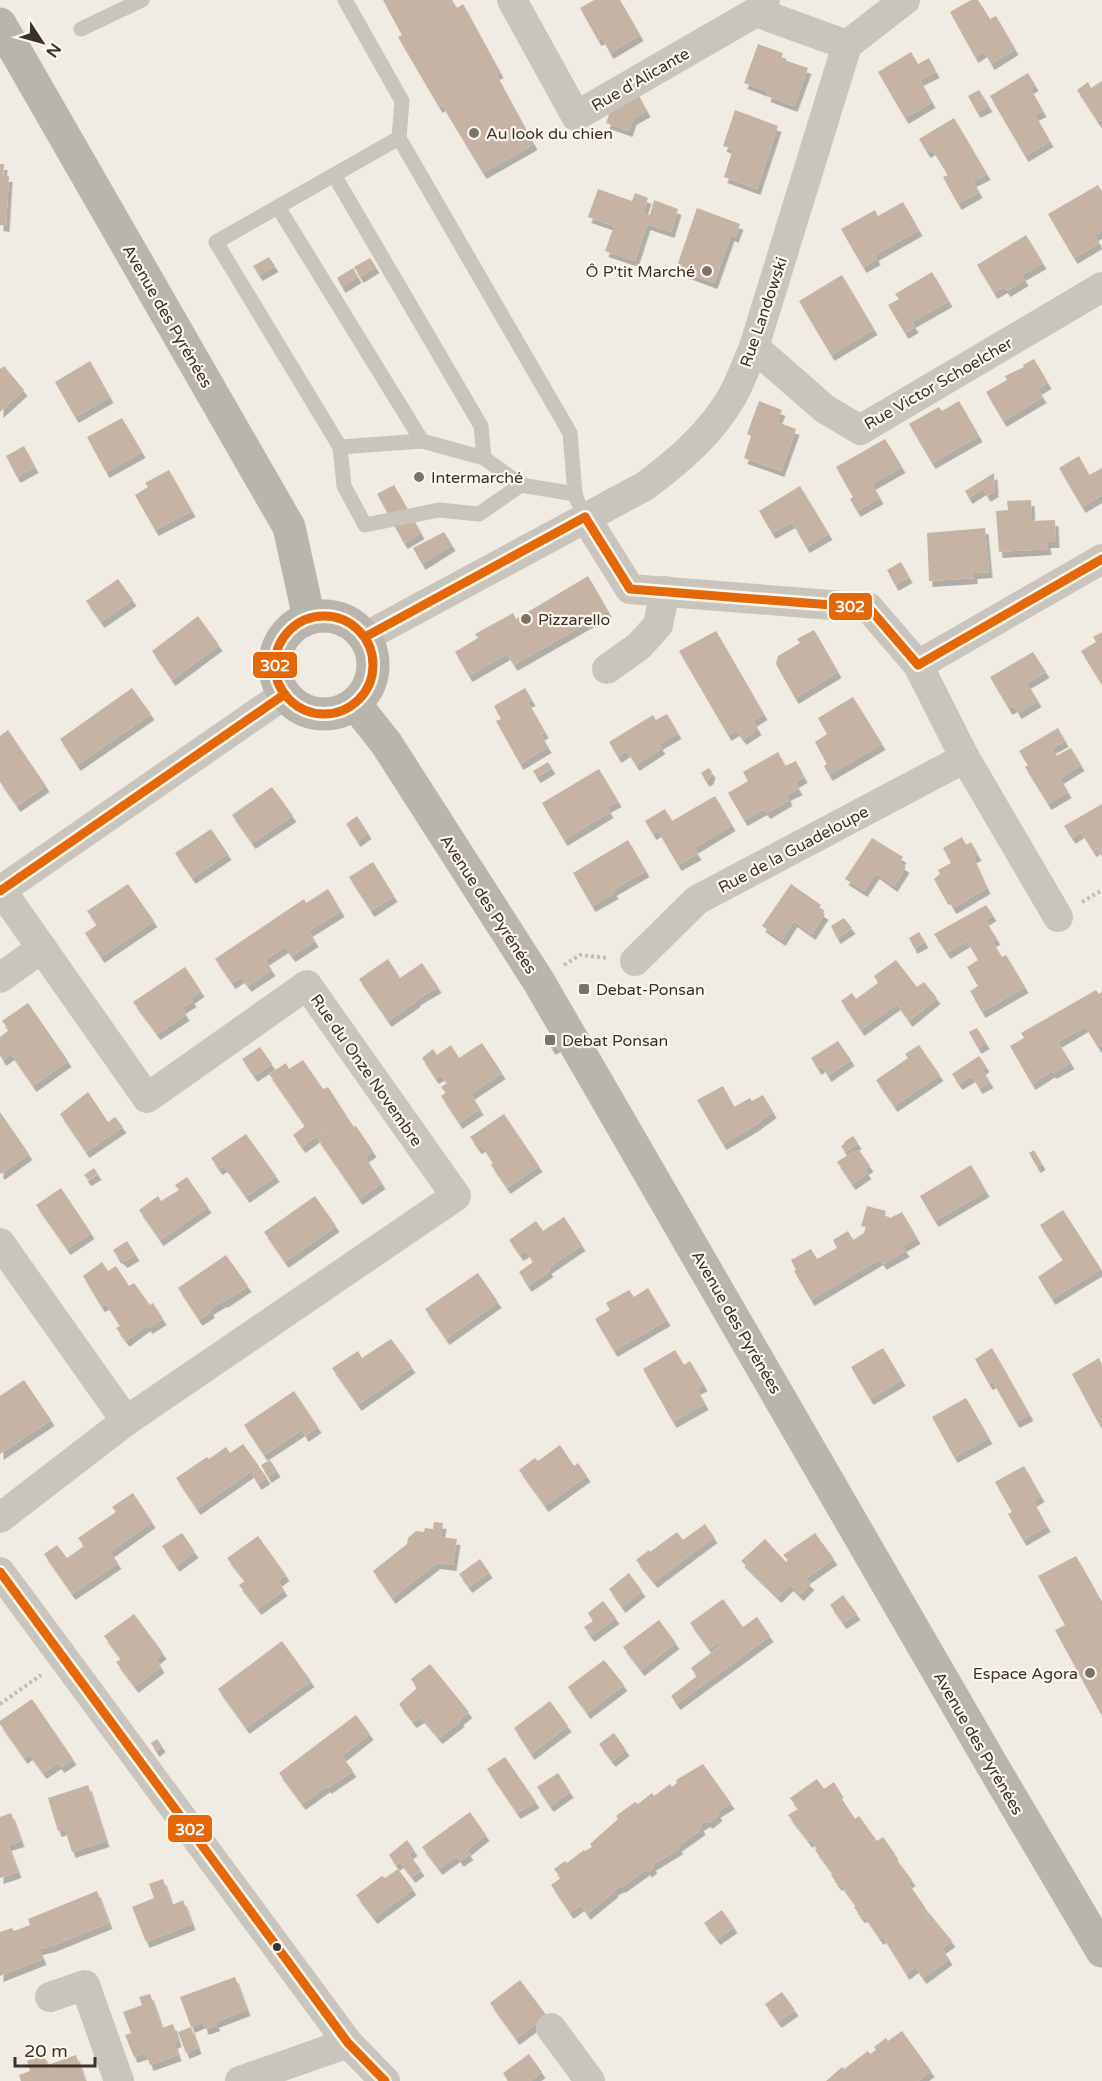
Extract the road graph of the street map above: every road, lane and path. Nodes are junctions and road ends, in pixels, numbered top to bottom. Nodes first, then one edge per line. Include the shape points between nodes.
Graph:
1 (142, 0) edge
2 (345, 0) edge
3 (512, 0) edge
4 (905, 0) edge
5 (761, 6) edge
6 (0, 24) edge
7 (81, 29) dead end
8 (848, 45) junction
9 (399, 138) junction
10 (334, 175) junction
11 (278, 207) junction
12 (1102, 287) edge
13 (754, 347) junction
14 (422, 441) junction
15 (340, 447) junction
16 (484, 458) junction
17 (522, 485) junction
18 (580, 506) junction
19 (1102, 559) edge
20 (665, 591) junction
21 (309, 618) junction
22 (365, 637) junction
23 (918, 665) junction
24 (607, 669) dead end
25 (285, 694) junction
26 (355, 704) junction
27 (965, 758) junction
28 (1, 891) edge
29 (1058, 917) dead end
30 (42, 948) junction
31 (635, 961) joint
32 (564, 965) dead end
33 (0, 978) edge
34 (0, 1243) edge
35 (126, 1421) junction
36 (0, 1518) edge
37 (0, 1572) edge
38 (63, 1659) junction
39 (0, 1704) edge
40 (1102, 1951) edge
41 (50, 1997) dead end
42 (551, 2028) dead end
43 (348, 2043) junction
44 (119, 2081) edge
45 (240, 2081) edge
46 (385, 2081) edge
47 (590, 2081) edge

1 - 7 lane
2 - 9 lane via 402,101
3 - 5 street, Rue d'Alicante via 576,116
4 - 8 street
5 - 8 street
6 - 21 main road, Avenue des Pyrénées via 289,527
8 - 13 street, Rue Landowski
9 - 10 lane
9 - 18 lane via 570,433
10 - 11 lane
10 - 16 lane via 481,426
11 - 14 lane
11 - 15 lane via 216,242
12 - 13 street, Rue Victor Schoelcher via 860,430 825,409
13 - 18 street, Rue Landowski via 733,395 708,431 679,460 645,486
14 - 15 lane
14 - 16 lane
15 - 17 lane via 344,486 365,525 439,510 479,514
16 - 17 lane
17 - 18 lane
18 - 20 street via 630,588
18 - 22 street, Rue Landowski
19 - 23 street
20 - 23 street via 868,608
20 - 24 street via 658,625 639,646
21 - 22 main road via 340,618
21 - 25 main road via 295,625 278,650 275,665
22 - 26 main road via 373,654 373,672 367,690
23 - 27 street
25 - 26 main road via 310,712 325,714
25 - 28 street
26 - 40 main road, Avenue des Pyrénées via 386,742 539,982
27 - 29 street
27 - 31 street, Rue de la Guadeloupe via 697,900
28 - 30 street, Rue du Onze Novembre
30 - 33 street
30 - 35 street, Rue du Onze Novembre via 147,1098 307,985 456,1196
31 - 32 path via 580,955
34 - 35 street
35 - 36 street, Rue du Onze Novembre
37 - 38 street
38 - 39 path
38 - 43 street
41 - 44 street via 85,1985
42 - 47 street
43 - 45 street
43 - 46 street

